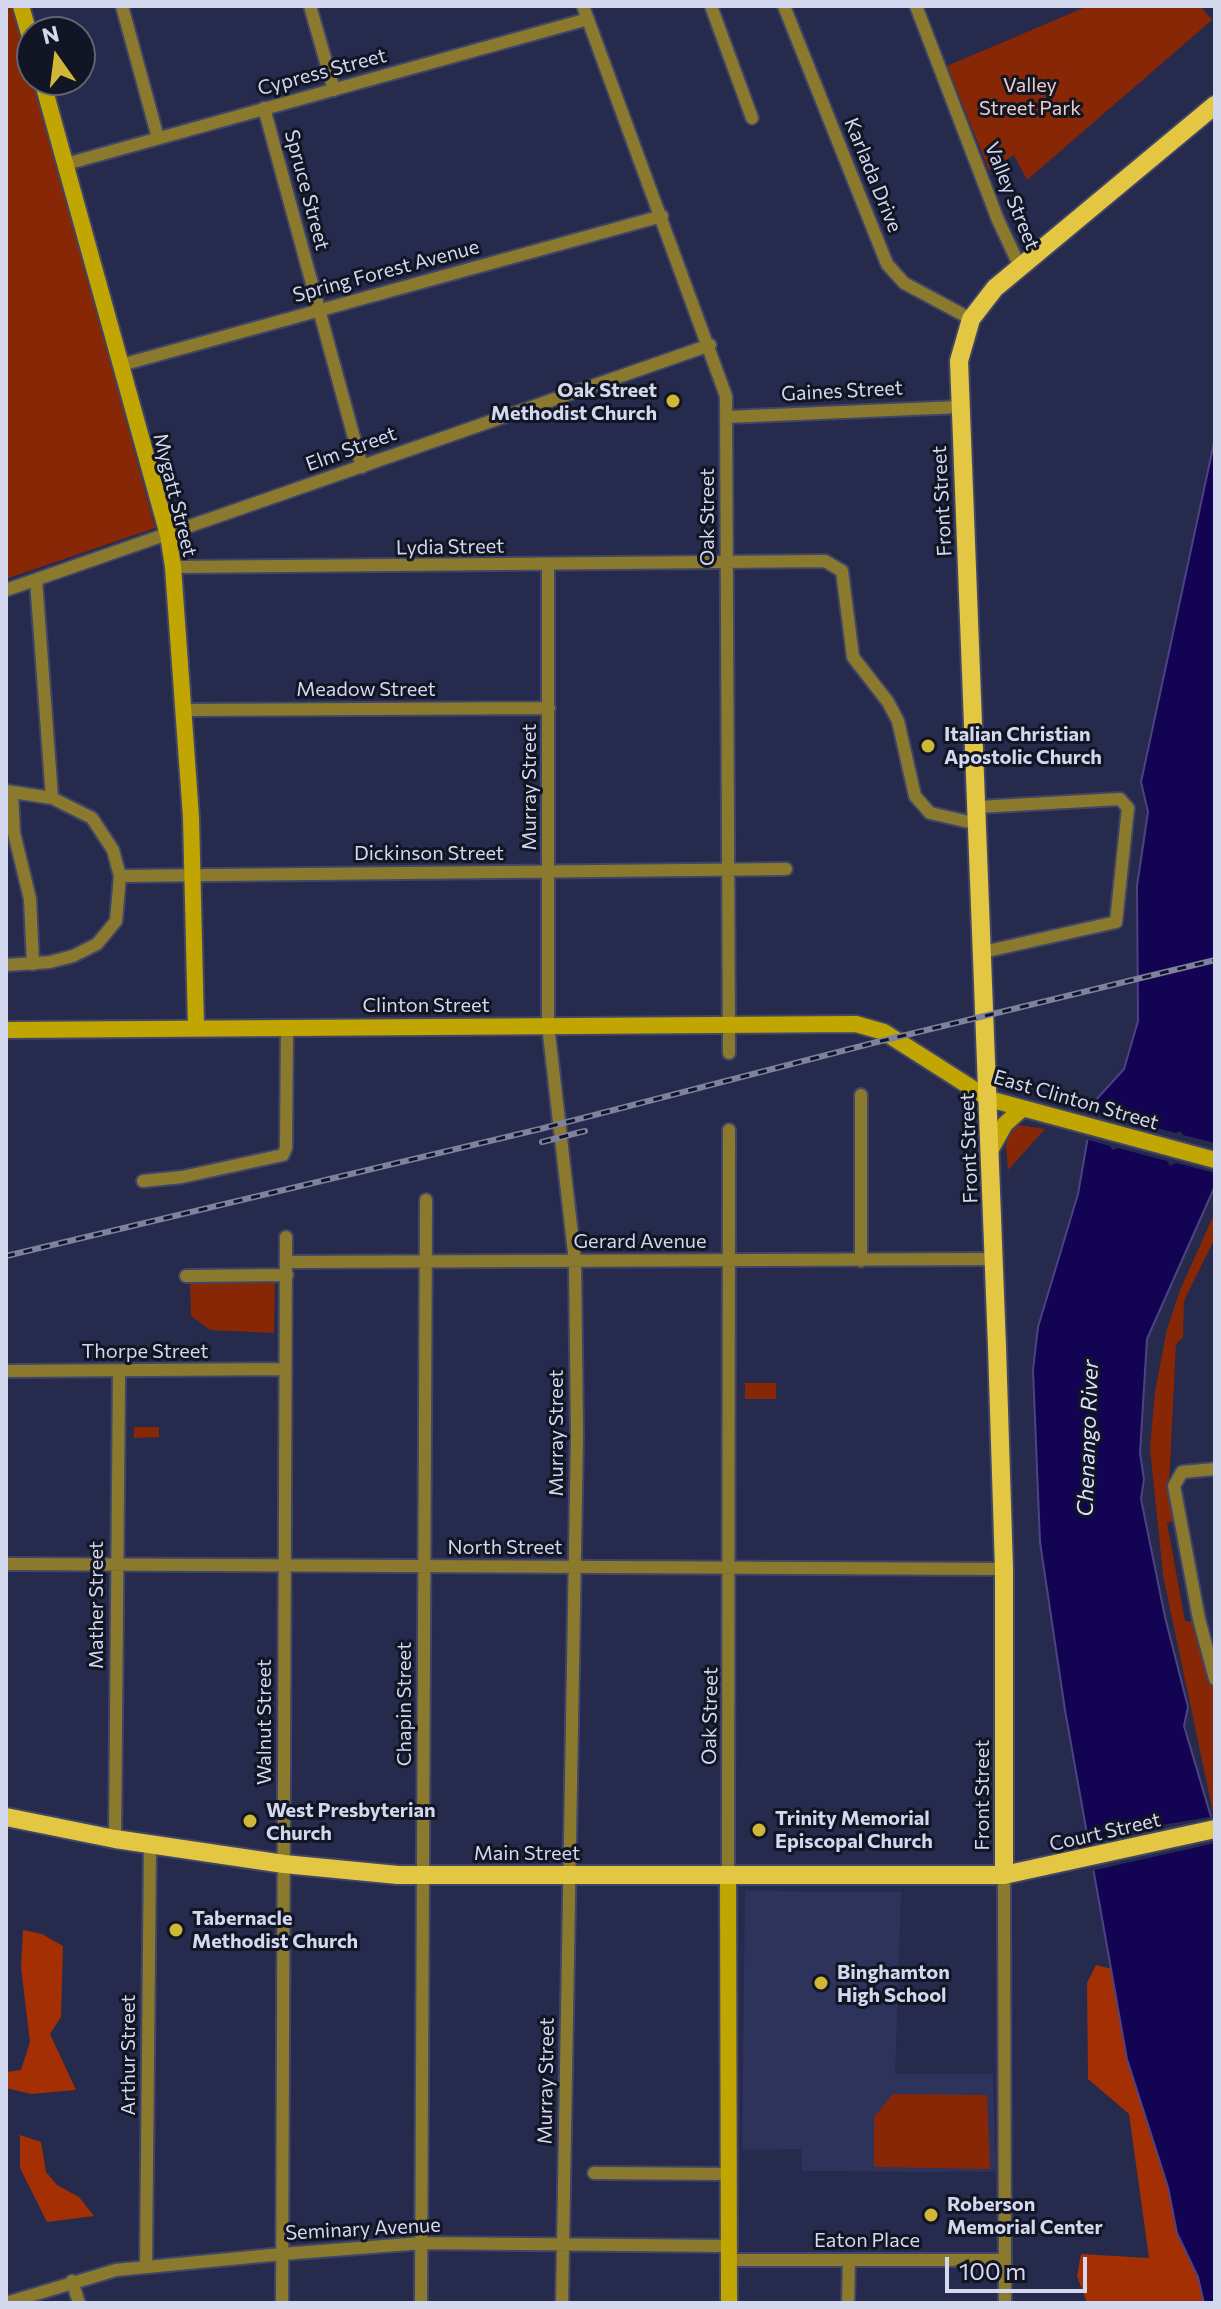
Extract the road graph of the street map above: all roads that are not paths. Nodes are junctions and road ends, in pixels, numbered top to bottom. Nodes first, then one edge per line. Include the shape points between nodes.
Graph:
1 (122, 6) edge
2 (310, 6) edge
3 (583, 6) edge
4 (711, 6) edge
5 (784, 6) edge
6 (916, 6) edge
7 (588, 19) junction
8 (334, 90) junction
9 (47, 96) edge
10 (1215, 105) edge
11 (264, 108) junction
12 (752, 118) dead end
13 (158, 138) junction
14 (66, 164) junction
15 (662, 216) junction
16 (1020, 267) junction
17 (318, 310) junction
18 (971, 319) junction
19 (710, 345) junction
20 (121, 365) junction
21 (959, 407) junction
22 (727, 417) junction
23 (362, 467) junction
24 (168, 535) junction
25 (727, 563) junction
26 (548, 566) junction
27 (173, 567) junction
28 (36, 580) junction
29 (6, 590) edge
30 (549, 708) junction
31 (184, 710) junction
32 (9, 792) edge
33 (52, 798) junction
34 (978, 815) junction
35 (786, 869) dead end
36 (728, 870) junction
37 (550, 872) junction
38 (194, 874) junction
39 (120, 876) junction
40 (983, 952) junction
41 (33, 964) junction
42 (6, 965) edge
43 (847, 1023) joint
44 (729, 1024) junction
45 (548, 1025) junction
46 (287, 1026) junction
47 (196, 1027) junction
48 (6, 1030) edge
49 (729, 1053) dead end
50 (861, 1095) dead end
51 (989, 1099) junction
52 (1023, 1108) junction
53 (729, 1130) dead end
54 (991, 1149) junction
55 (1215, 1160) edge
56 (143, 1181) dead end
57 (426, 1200) dead end
58 (286, 1237) dead end
59 (994, 1259) junction
60 (575, 1261) junction
61 (730, 1261) junction
62 (861, 1261) junction
63 (426, 1263) junction
64 (287, 1268) junction
65 (186, 1276) dead end
66 (285, 1369) junction
67 (6, 1371) edge
68 (119, 1372) junction
69 (1215, 1469) edge
70 (6, 1564) edge
71 (284, 1566) junction
72 (117, 1567) junction
73 (424, 1567) junction
74 (574, 1567) junction
75 (730, 1567) junction
76 (1004, 1569) junction
77 (1208, 1628) edge
78 (1215, 1679) edge
79 (6, 1817) edge
80 (1215, 1829) edge
81 (115, 1839) junction
82 (150, 1844) junction
83 (284, 1864) junction
84 (424, 1875) junction
85 (569, 1875) junction
86 (1004, 1875) junction
87 (728, 1876) junction
88 (594, 2173) dead end
89 (729, 2174) junction
90 (422, 2243) junction
91 (562, 2244) junction
92 (729, 2253) junction
93 (282, 2254) junction
94 (849, 2260) junction
95 (1005, 2260) junction
96 (146, 2266) junction
97 (72, 2281) junction
98 (6, 2303) edge
99 (79, 2303) edge
100 (282, 2303) edge
101 (421, 2303) edge
102 (562, 2303) edge
103 (729, 2303) edge
104 (848, 2303) edge
105 (1005, 2303) edge

1 - 13 street
2 - 8 street
3 - 7 street, Oak Street
4 - 12 street
5 - 18 street, Karlada Drive via 887,264 904,283
6 - 16 street, Valley Street
7 - 8 street, Cypress Street
7 - 15 street, Oak Street
8 - 11 street, Cypress Street
9 - 14 street, Mygatt Street
10 - 16 main road, Front Street
11 - 13 street, Cypress Street
11 - 17 street, Spruce Street
13 - 14 street, Cypress Street
14 - 20 street, Mygatt Street
15 - 17 street, Spring Forest Avenue
15 - 19 street, Oak Street
16 - 18 main road, Front Street
17 - 20 street, Spring Forest Avenue
17 - 23 street, Spruce Street
18 - 21 main road, Front Street via 959,361
19 - 22 street, Oak Street
19 - 23 street, Elm Street
20 - 24 street, Mygatt Street
21 - 22 street, Gaines Street
21 - 34 main road, Front Street
22 - 25 street, Oak Street
23 - 24 street, Elm Street
24 - 27 street, Mygatt Street
24 - 28 street, Elm Street
25 - 26 street, Lydia Street
25 - 34 street, Lydia Street via 825,561 842,571 853,657 898,721 915,796 930,813
25 - 36 street, Oak Street
26 - 27 street, Lydia Street
26 - 30 street, Murray Street
27 - 31 street, Mygatt Street
28 - 29 street, Elm Street
28 - 33 street
30 - 31 street, Meadow Street
30 - 37 street, Murray Street
31 - 38 street, Mygatt Street
32 - 33 street
32 - 41 street via 30,899
33 - 39 street via 92,818 102,829
34 - 40 main road, Front Street
34 - 40 street via 1120,799 1128,808 1116,922
35 - 36 street, Dickinson Street
36 - 37 street, Dickinson Street
36 - 44 street, Oak Street
37 - 38 street, Dickinson Street
37 - 45 street, Murray Street
38 - 39 street, Dickinson Street
38 - 47 street, Mygatt Street
39 - 41 street via 110,931 73,956
40 - 51 main road, Front Street
41 - 42 street
43 - 44 street, Clinton Street
43 - 51 street, East Clinton Street via 884,1032
44 - 45 street, Clinton Street
44 - 49 street, Oak Street
45 - 46 street, Clinton Street
45 - 60 street, Murray Street
46 - 47 street, Clinton Street
46 - 56 street via 283,1155
47 - 48 street, Clinton Street
50 - 62 street
51 - 52 street, East Clinton Street
51 - 54 main road, Front Street
52 - 54 street via 1005,1124
52 - 55 street, East Clinton Street
53 - 61 street, Oak Street
54 - 59 main road, Front Street
57 - 63 street, Chapin Street
58 - 64 street, Walnut Street
59 - 62 street, Gerard Avenue
59 - 76 main road, Front Street
60 - 61 street, Gerard Avenue
60 - 63 street, Gerard Avenue
60 - 74 street, Murray Street
61 - 62 street, Gerard Avenue
61 - 75 street, Oak Street
63 - 64 street, Gerard Avenue
63 - 73 street, Chapin Street
64 - 65 street, Gerard Avenue
64 - 66 street, Walnut Street
66 - 68 street, Thorpe Street
66 - 71 street, Walnut Street
67 - 68 street, Thorpe Street
68 - 72 street, Mather Street
69 - 77 street via 1178,1474 1175,1491
70 - 72 street, North Street
71 - 72 street, North Street
71 - 73 street, North Street
71 - 83 street, Walnut Street
72 - 81 street, Mather Street
73 - 74 street, North Street
73 - 84 street, Chapin Street
74 - 75 street, North Street
74 - 85 street, Murray Street
75 - 76 street, North Street
75 - 87 street, Oak Street
76 - 86 main road, Front Street
77 - 78 street
79 - 81 main road, Main Street
80 - 86 main road, Court Street
81 - 82 main road, Main Street
82 - 83 main road, Main Street
82 - 96 street, Arthur Street
83 - 84 main road, Main Street
83 - 93 street, Walnut Street
84 - 85 main road, Main Street
84 - 90 street, Chapin Street
85 - 87 main road, Main Street
85 - 91 street, Murray Street
86 - 87 main road, Main Street
86 - 95 street, Front Street
87 - 89 street, Oak Street
88 - 89 street
89 - 92 street, Oak Street
90 - 91 street, Seminary Avenue
90 - 93 street, Seminary Avenue
90 - 101 street, Chapin Street
91 - 92 street, Seminary Avenue
91 - 102 street, Murray Street
92 - 94 street, Eaton Place
92 - 103 street, Oak Street
93 - 96 street, Seminary Avenue
93 - 100 street, Walnut Street
94 - 95 street, Eaton Place
94 - 104 street
95 - 105 street, Front Street
96 - 97 street, Seminary Avenue
97 - 98 street, Seminary Avenue
97 - 99 street

